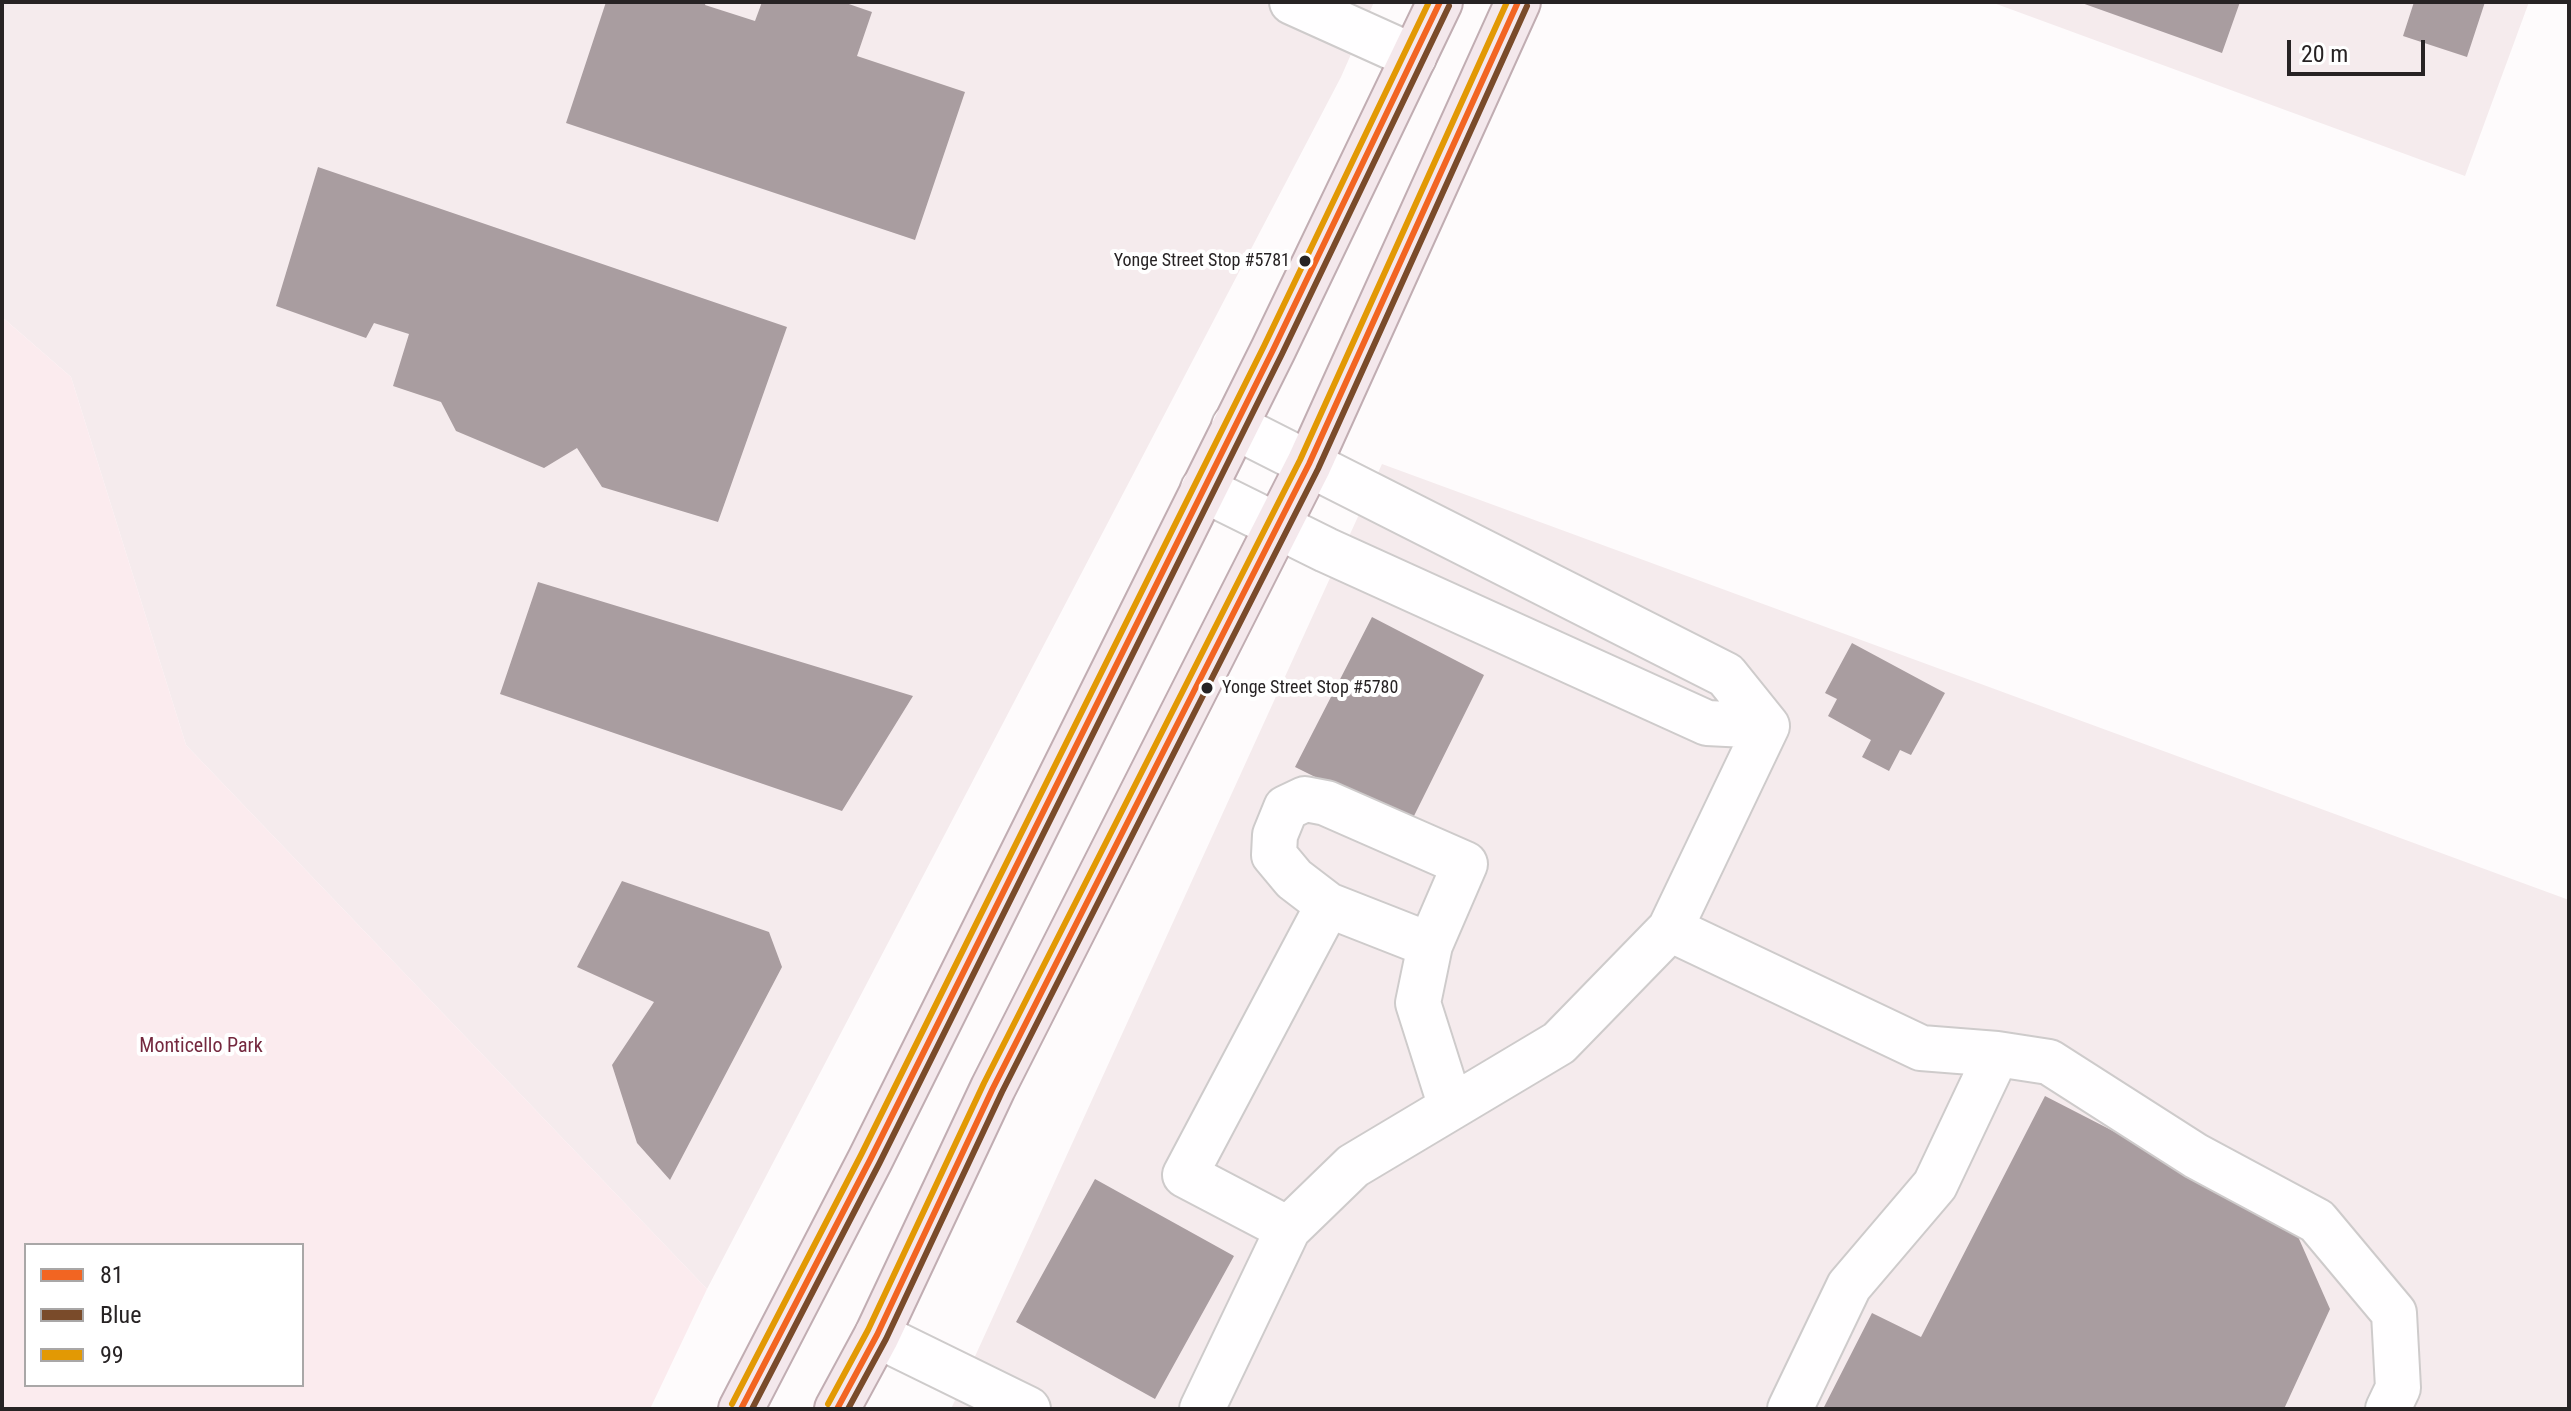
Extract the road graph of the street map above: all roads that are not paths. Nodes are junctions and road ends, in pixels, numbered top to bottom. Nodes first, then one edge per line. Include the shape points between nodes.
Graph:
1 (1292, 2) edge
2 (1440, 2) edge
3 (1518, 2) edge
4 (1414, 57) junction
5 (1234, 426) junction
6 (1309, 464) junction
7 (1203, 489) junction
8 (1278, 526) junction
9 (1767, 726) junction
10 (1328, 905) junction
11 (1670, 929) junction
12 (1430, 945) junction
13 (1997, 1054) junction
14 (1451, 1107) junction
15 (1288, 1229) junction
16 (877, 1335) junction
17 (741, 1409) edge
18 (837, 1409) edge
19 (1028, 1409) edge
20 (1202, 1409) edge
21 (1790, 1409) edge
22 (2388, 1409) edge

1 - 4 lane
2 - 4 main road
3 - 6 main road
4 - 5 main road
5 - 6 lane
5 - 7 main road
6 - 8 main road
6 - 9 lane via 1726,675
7 - 8 lane
7 - 17 main road
8 - 9 lane via 1707,723
8 - 16 main road via 1000,1074
9 - 11 lane
10 - 12 lane
10 - 12 lane via 1294,879 1274,855 1286,808 1305,799 1326,803 1465,864
10 - 15 lane via 1185,1175
11 - 13 lane via 1921,1048
11 - 14 lane via 1559,1043
12 - 14 lane via 1418,1003
13 - 21 lane via 1935,1185 1849,1286
13 - 22 lane via 2049,1062 2196,1156 2317,1221 2394,1313 2398,1388
14 - 15 lane via 1353,1166
15 - 20 lane
16 - 18 main road
16 - 19 lane

